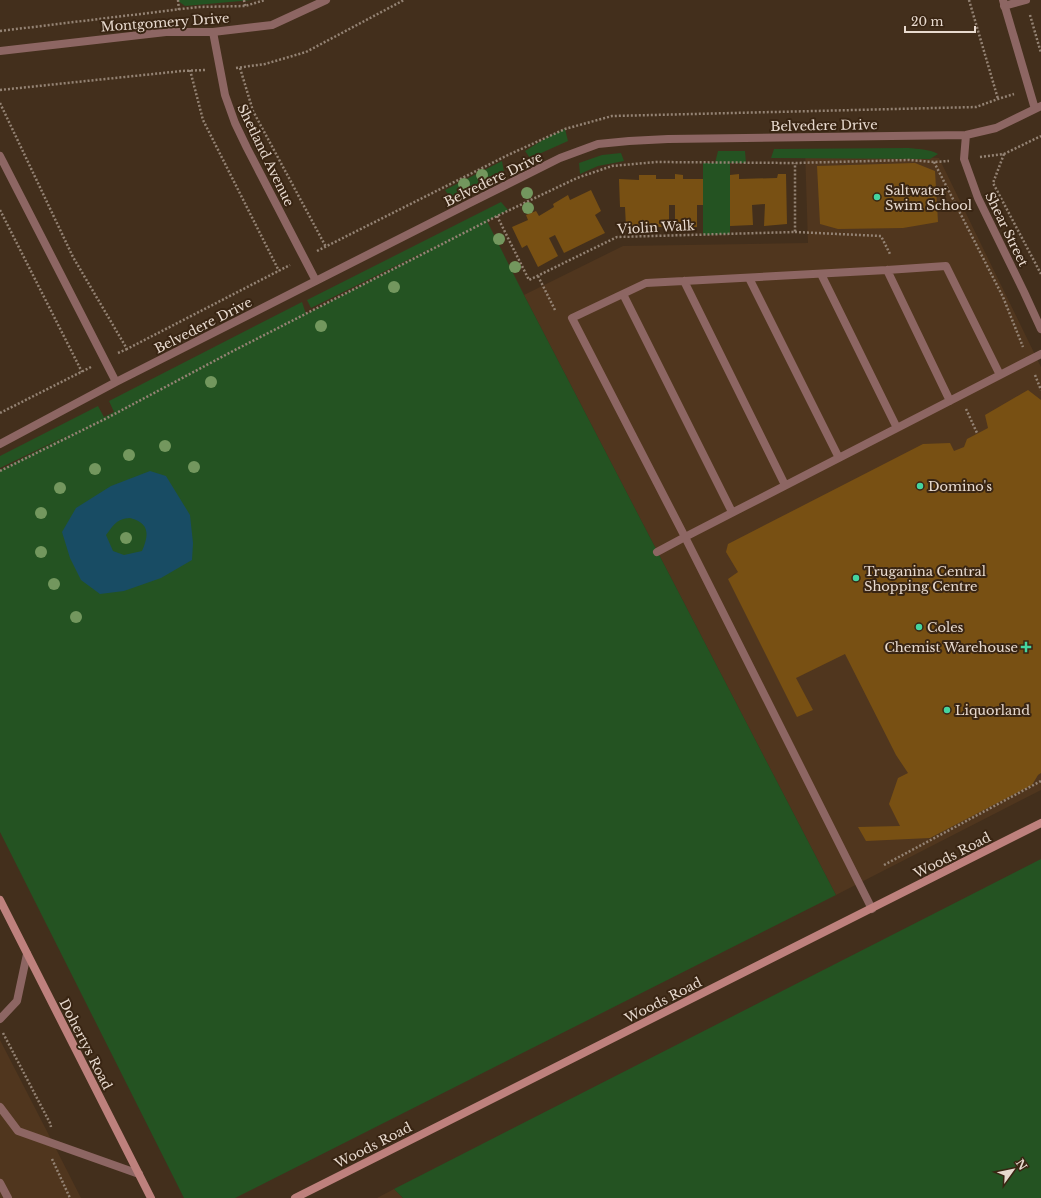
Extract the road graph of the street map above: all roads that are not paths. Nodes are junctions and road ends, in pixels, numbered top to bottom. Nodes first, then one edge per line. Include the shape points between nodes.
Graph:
1 (326, 0) edge
2 (1025, 0) edge
3 (1004, 3) edge
4 (212, 32) junction
5 (0, 51) edge
6 (1038, 108) edge
7 (966, 135) junction
8 (0, 156) edge
9 (887, 270) junction
10 (821, 274) junction
11 (749, 278) junction
12 (684, 280) junction
13 (316, 281) junction
14 (623, 294) junction
15 (1040, 323) edge
16 (1041, 354) edge
17 (1000, 375) junction
18 (116, 382) junction
19 (950, 401) junction
20 (897, 428) junction
21 (0, 444) edge
22 (839, 458) junction
23 (785, 485) junction
24 (732, 512) junction
25 (685, 537) junction
26 (657, 552) dead end
27 (1041, 823) edge
28 (0, 900) edge
29 (872, 909) junction
30 (27, 954) junction
31 (0, 1019) edge
32 (0, 1107) edge
33 (139, 1174) junction
34 (0, 1184) edge
35 (8, 1198) edge
36 (151, 1198) edge
37 (295, 1198) edge

1 - 4 street, Montgomery Drive via 272,25
2 - 3 street
3 - 6 street
4 - 5 street, Montgomery Drive via 166,32
4 - 13 street, Shetland Avenue via 225,95 235,123
6 - 7 street, Belvedere Drive via 996,128
7 - 13 street, Belvedere Drive via 668,139 598,144 560,158
7 - 15 street, Shear Street via 964,159 978,198
8 - 18 street
9 - 10 street
9 - 17 street via 946,266
9 - 19 street
10 - 11 street
10 - 20 street
11 - 12 street
11 - 22 street
12 - 14 street via 646,283
12 - 23 street
13 - 18 street, Belvedere Drive
14 - 24 street
14 - 25 street via 572,318
16 - 17 street
17 - 19 street
18 - 21 street, Belvedere Drive
19 - 20 street
20 - 22 street
22 - 23 street
23 - 24 street
24 - 25 street
25 - 26 street
25 - 29 street
27 - 29 street, Woods Road
28 - 30 street, Dohertys Road
29 - 37 street, Woods Road
30 - 31 street via 17,1001
30 - 33 street, Dohertys Road
32 - 33 street via 18,1131
33 - 36 street, Dohertys Road
34 - 35 street

